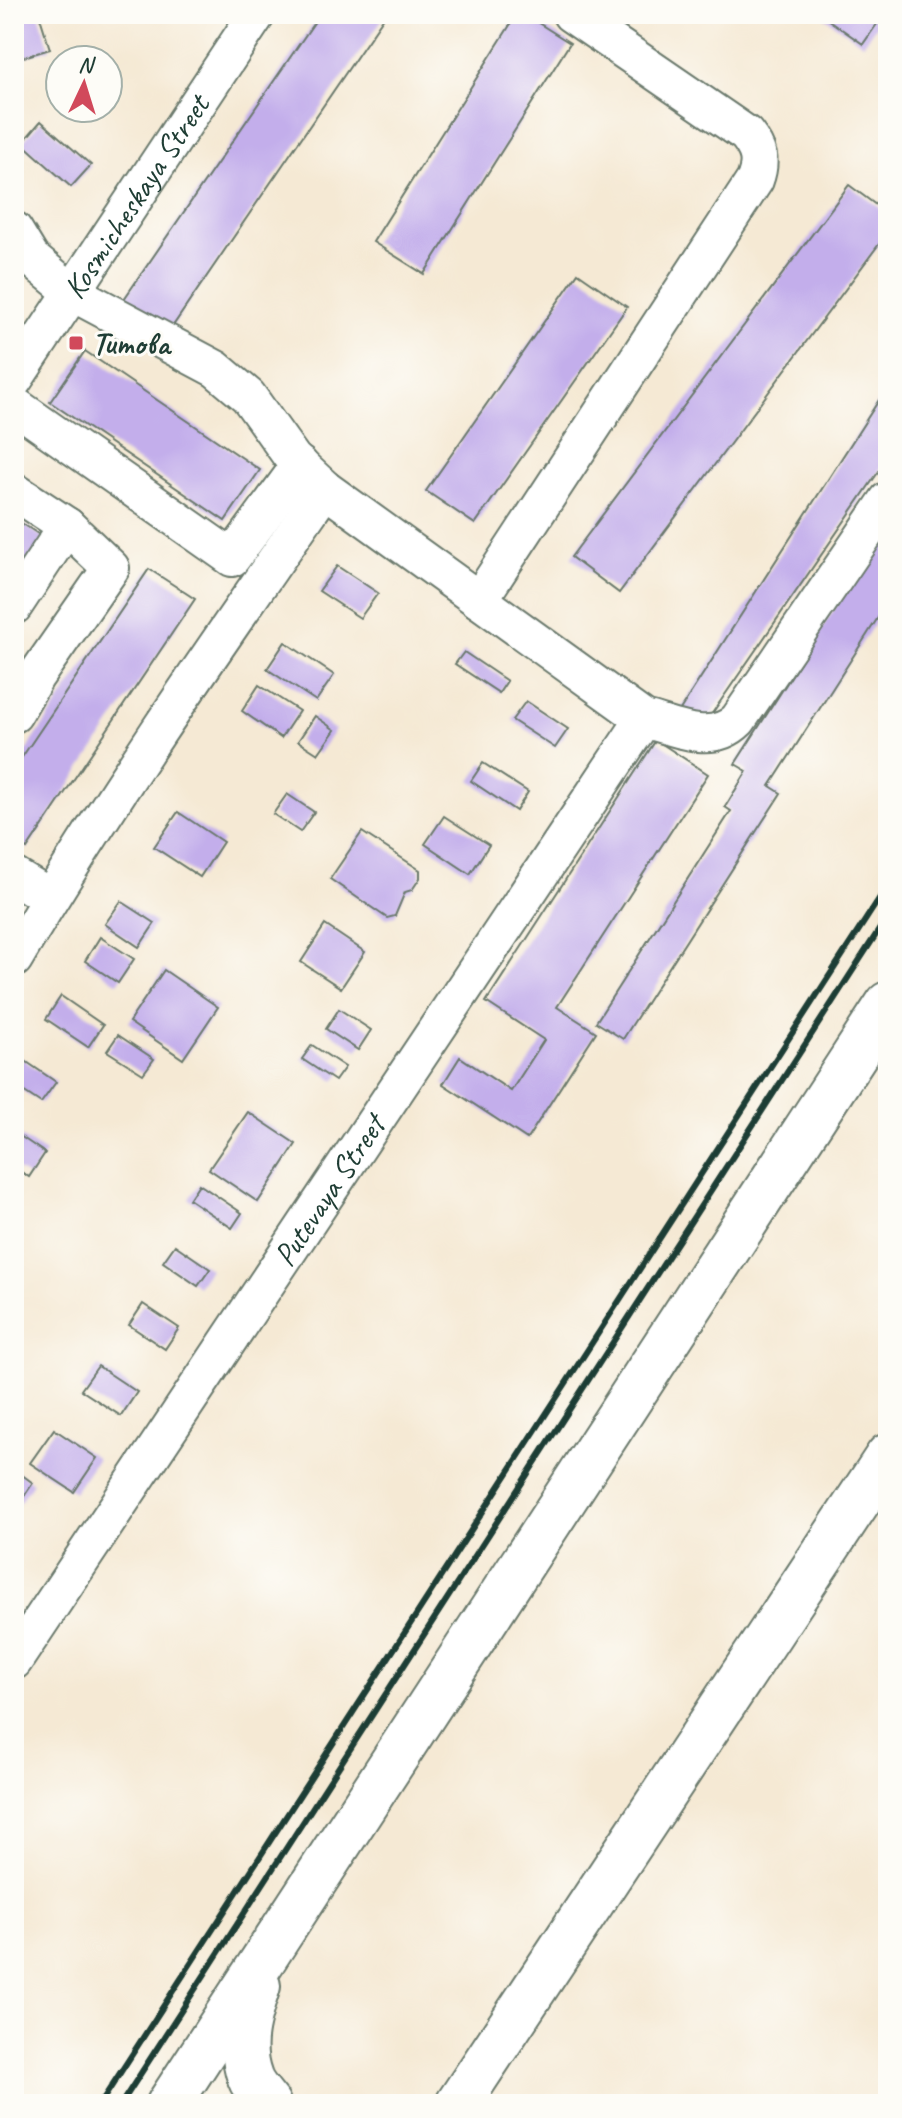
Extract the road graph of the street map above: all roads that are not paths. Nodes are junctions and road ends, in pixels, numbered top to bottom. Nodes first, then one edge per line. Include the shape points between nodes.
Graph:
1 (257, 14) edge
2 (571, 14) edge
3 (14, 230) edge
4 (73, 293) junction
5 (14, 380) edge
6 (14, 405) edge
7 (312, 477) junction
8 (14, 491) edge
9 (888, 500) edge
10 (67, 526) junction
11 (479, 600) junction
12 (14, 606) edge
13 (14, 714) edge
14 (644, 719) junction
15 (14, 876) edge
16 (50, 898) junction
17 (14, 959) edge
18 (888, 1004) edge
19 (888, 1456) edge
20 (14, 1661) edge
21 (274, 1942) junction
22 (486, 2061) junction
23 (169, 2104) edge
24 (268, 2104) edge
25 (448, 2104) edge
26 (458, 2104) edge

1 - 4 street, Kosmicheskaya Street
2 - 11 street via 746,134 757,147 760,164 755,180
3 - 4 street via 31,258
4 - 5 street, Kosmicheskaya Street
4 - 7 street via 216,369 248,396
6 - 7 street via 232,558
7 - 11 street
7 - 16 street via 222,637
8 - 10 street
9 - 14 street via 728,730 702,734
10 - 12 street
10 - 13 street via 111,568
11 - 14 street
14 - 20 street, Putevaya Street
15 - 16 street
16 - 17 street
18 - 21 main road
19 - 22 main road
21 - 23 main road
21 - 24 main road via 246,2022 250,2079
22 - 25 main road
22 - 26 main road

